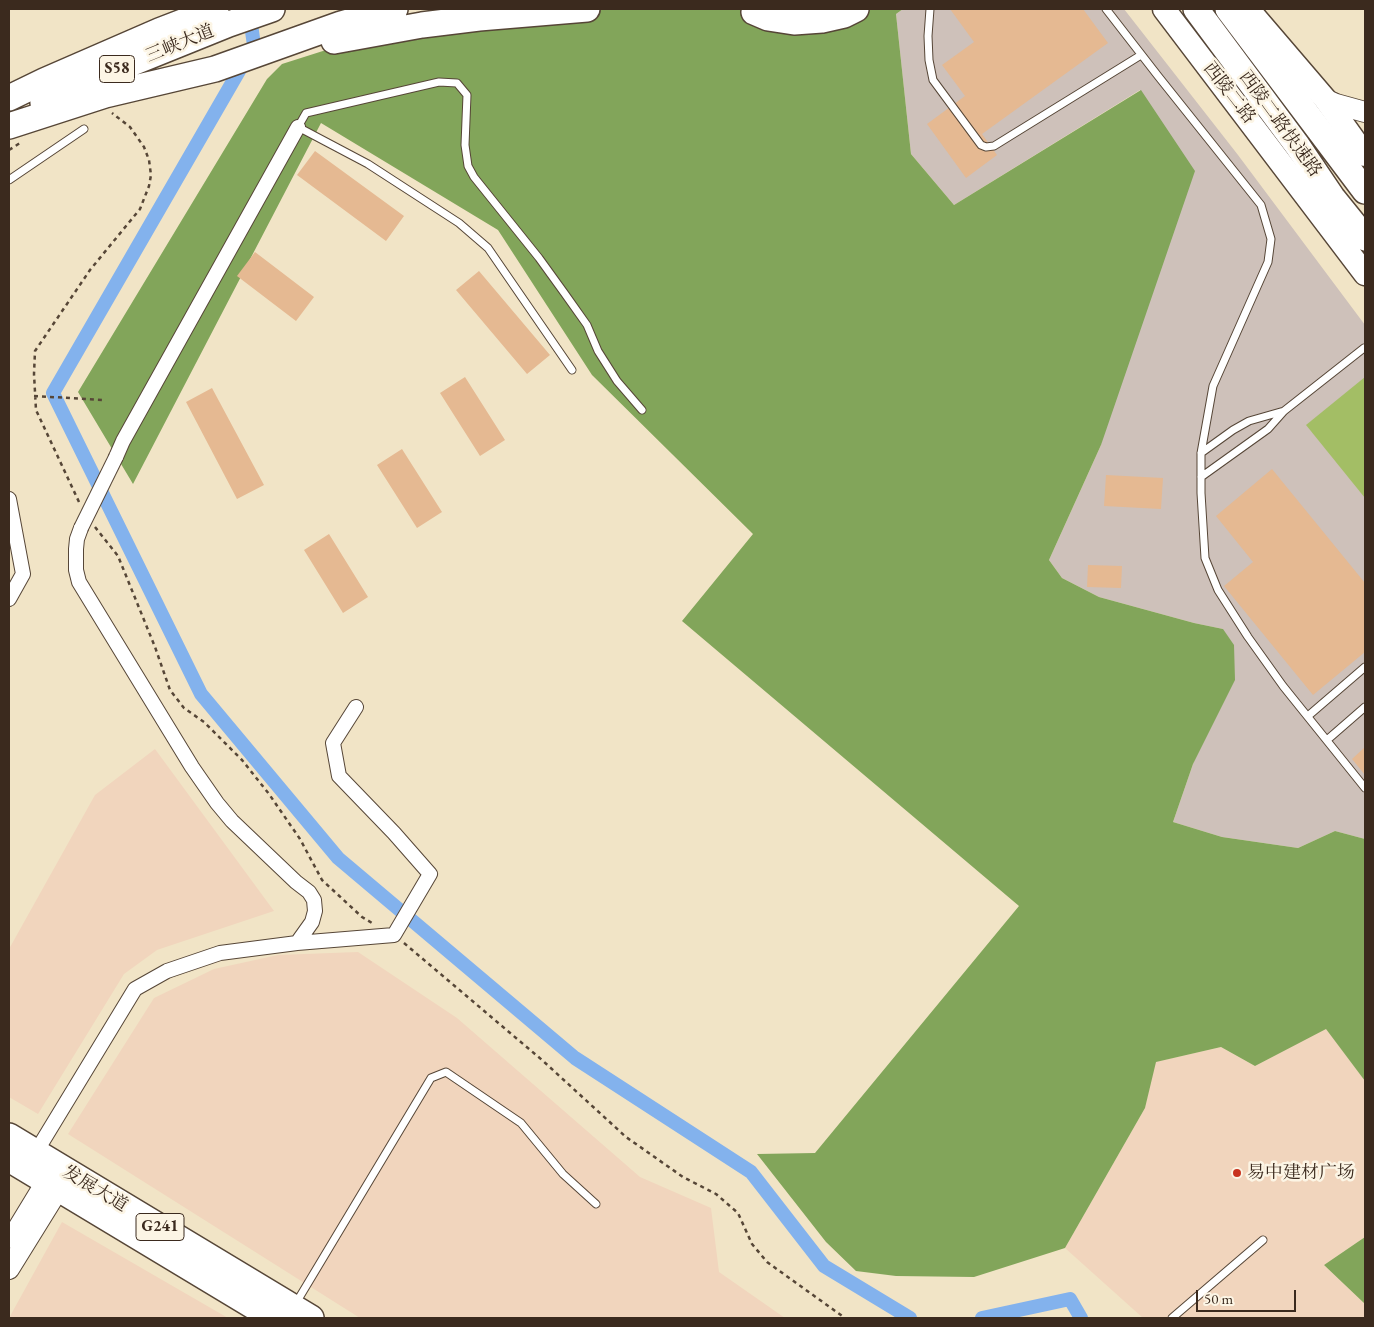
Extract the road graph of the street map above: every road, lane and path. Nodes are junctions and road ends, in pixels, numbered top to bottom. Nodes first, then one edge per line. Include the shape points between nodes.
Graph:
1 (272, 9) edge
2 (395, 9) edge
3 (587, 9) edge
4 (856, 9) edge
5 (930, 9) edge
6 (1106, 9) edge
7 (1164, 9) edge
8 (1171, 9) edge
9 (1196, 9) edge
10 (1228, 9) edge
11 (1248, 9) edge
12 (754, 12) dead end
13 (222, 16) edge
14 (1130, 40) junction
15 (1189, 42) junction
16 (258, 54) junction
17 (1141, 55) junction
18 (1128, 62) junction
19 (1152, 69) junction
20 (9, 98) edge
21 (1325, 99) junction
22 (109, 112) dead end
23 (1365, 112) edge
24 (298, 127) junction
25 (84, 129) dead end
26 (14, 130) edge
27 (9, 150) edge
28 (1365, 155) edge
29 (9, 180) edge
30 (1365, 191) edge
31 (1332, 197) junction
32 (1365, 238) edge
33 (1365, 251) edge
34 (1365, 274) edge
35 (1364, 348) edge
36 (572, 370) dead end
37 (34, 396) junction
38 (104, 400) dead end
39 (642, 410) dead end
40 (1284, 411) junction
41 (1201, 453) junction
42 (1201, 477) junction
43 (9, 499) edge
44 (83, 509) dead end
45 (88, 527) junction
46 (9, 599) edge
47 (1365, 667) edge
48 (356, 707) dead end
49 (1365, 707) edge
50 (1308, 716) junction
51 (1327, 740) junction
52 (1365, 788) edge
53 (394, 935) junction
54 (297, 943) junction
55 (9, 1136) edge
56 (9, 1159) edge
57 (53, 1172) junction
58 (596, 1204) dead end
59 (1263, 1240) dead end
60 (9, 1244) edge
61 (9, 1269) edge
62 (292, 1315) edge
63 (845, 1318) edge
64 (1172, 1318) edge

1 - 13 highway, 三峡大道 / S58
2 - 16 highway
3 - 16 highway via 432,24
4 - 12 highway via 822,20 794,22
5 - 18 lane via 929,60 933,80 986,148
6 - 14 lane
7 - 15 main road, 西陵二路
8 - 15 main road
9 - 31 highway, 西陵二路快速路
10 - 30 highway, 西陵二路快速路
11 - 21 main road
13 - 20 highway, 三峡大道 / S58 via 159,31
13 - 26 highway, 三峡大道 / S58 via 68,89
14 - 17 lane
14 - 18 lane via 1132,53
15 - 34 main road, 西陵二路
16 - 26 highway via 215,69 105,96
17 - 18 lane
17 - 19 lane
18 - 19 lane via 1142,62
19 - 41 lane via 1261,205 1271,239 1268,262 1213,386
21 - 23 main road
21 - 28 main road
22 - 37 path via 130,127 144,146 151,174 149,186 140,209 90,270 36,351
24 - 36 lane via 368,164 459,223 488,248
24 - 39 lane via 306,113 439,82 458,83 467,95 465,144 471,172 565,294 587,325 598,351 617,381
24 - 45 street, bridge via 123,441
25 - 29 lane
26 - 27 path
31 - 32 highway, 西陵二路快速路
31 - 33 highway
35 - 40 lane
37 - 38 path
37 - 44 path via 42,426
40 - 41 lane via 1249,421
40 - 42 lane via 1268,430
41 - 42 lane
42 - 50 lane via 1205,558 1218,590 1283,686
43 - 46 street via 23,574
45 - 53 path via 118,556 170,690 184,708 204,722 242,760 300,839 322,880 362,917
45 - 54 street via 77,539 76,570 80,582 192,767 232,821 314,900 316,911 312,922
47 - 50 lane
48 - 53 street via 333,744 339,776 430,874
49 - 51 lane
50 - 51 lane
51 - 52 lane
53 - 54 street
53 - 63 path via 542,1060 626,1137 683,1177 716,1194 738,1213 752,1244 767,1262
54 - 57 street via 220,953 166,971 135,989
55 - 57 highway, 发展大道 / G241
56 - 57 highway, 发展大道 / G241
57 - 60 main road
57 - 61 main road
57 - 62 highway, 发展大道 / G241
58 - 62 lane via 563,1174 521,1123 446,1072 431,1078
59 - 64 lane

